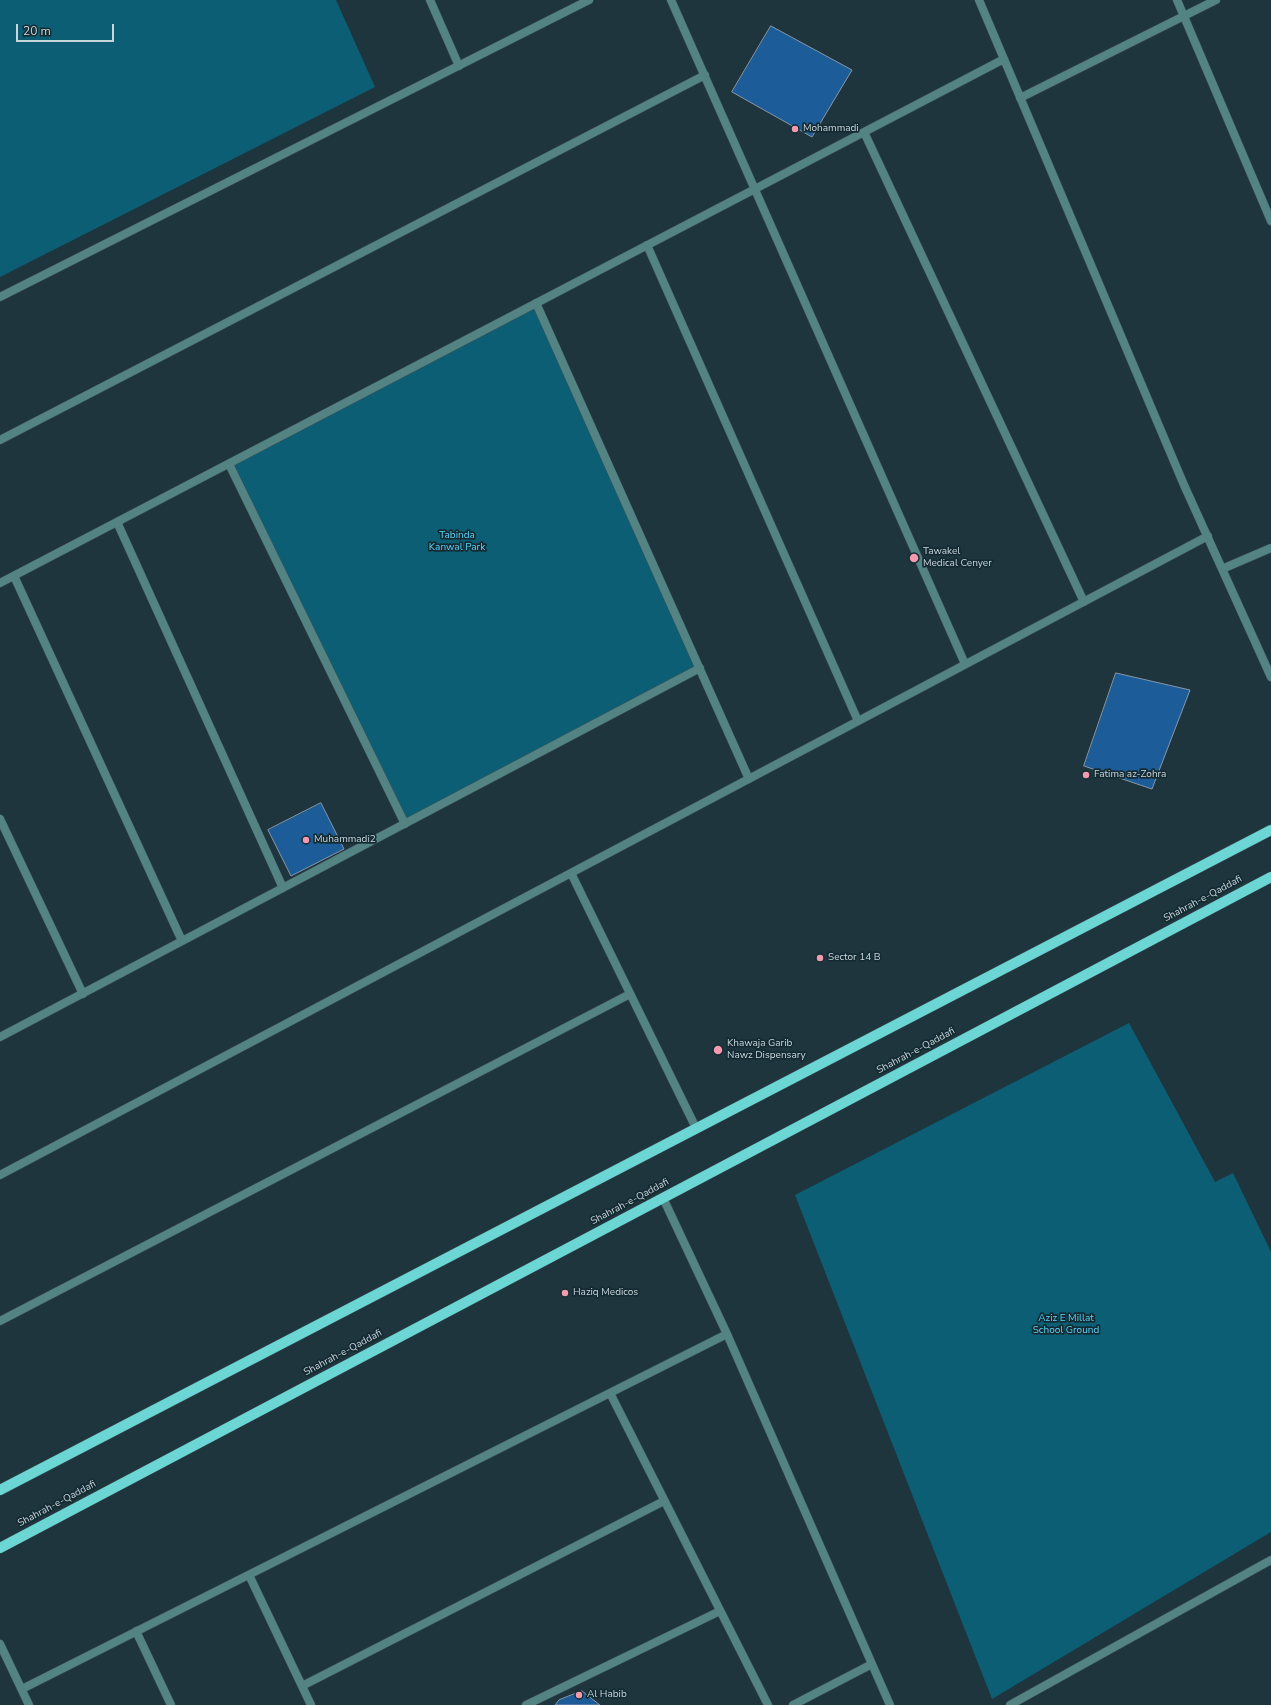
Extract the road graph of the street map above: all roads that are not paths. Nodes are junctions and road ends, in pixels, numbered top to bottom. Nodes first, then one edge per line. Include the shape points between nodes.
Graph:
1 (430, 0) edge
2 (589, 0) edge
3 (671, 0) edge
4 (979, 0) edge
5 (1177, 0) edge
6 (1216, 0) edge
7 (1184, 16) junction
8 (1004, 59) junction
9 (459, 66) junction
10 (705, 75) junction
11 (1020, 98) junction
12 (864, 132) junction
13 (754, 189) junction
14 (1271, 222) edge
15 (647, 245) junction
16 (0, 297) edge
17 (536, 303) junction
18 (0, 440) edge
19 (228, 464) junction
20 (117, 522) junction
21 (1208, 536) junction
22 (1271, 548) edge
23 (1222, 569) junction
24 (14, 576) junction
25 (0, 583) edge
26 (1084, 602) junction
27 (965, 664) junction
28 (700, 668) junction
29 (1271, 677) edge
30 (858, 721) junction
31 (749, 779) junction
32 (0, 819) edge
33 (405, 824) junction
34 (1271, 830) edge
35 (571, 873) junction
36 (1271, 877) edge
37 (283, 888) junction
38 (182, 941) junction
39 (83, 994) junction
40 (630, 994) junction
41 (0, 1037) edge
42 (696, 1128) junction
43 (0, 1175) edge
44 (663, 1198) junction
45 (0, 1321) edge
46 (727, 1334) junction
47 (610, 1393) junction
48 (0, 1490) edge
49 (664, 1501) junction
50 (0, 1548) edge
51 (1271, 1560) edge
52 (249, 1574) junction
53 (720, 1611) junction
54 (136, 1631) junction
55 (0, 1644) edge
56 (872, 1664) junction
57 (302, 1686) junction
58 (22, 1689) junction
59 (29, 1705) edge
60 (171, 1705) edge
61 (311, 1705) edge
62 (526, 1705) edge
63 (768, 1705) edge
64 (793, 1705) edge
65 (890, 1705) edge
66 (1010, 1705) edge

1 - 9 street
2 - 9 street
3 - 10 street
4 - 8 street
5 - 7 street
6 - 7 street
7 - 11 street
7 - 14 street
8 - 11 street
8 - 12 street
9 - 16 street
10 - 13 street
10 - 18 street
11 - 21 street
12 - 13 street
12 - 26 street
13 - 15 street
13 - 27 street
15 - 17 street
15 - 30 street
17 - 19 street
17 - 28 street
19 - 20 street
19 - 33 street
20 - 24 street
20 - 37 street
21 - 23 street
21 - 26 street
22 - 23 street
23 - 29 street
24 - 25 street
24 - 38 street
26 - 27 street
27 - 30 street
28 - 31 street
28 - 33 street
30 - 31 street
31 - 35 street
32 - 39 street
33 - 37 street
34 - 42 main road
35 - 40 street
35 - 43 street
36 - 44 main road, Shahrah-e-Qaddafi
37 - 38 street
38 - 39 street
39 - 41 street
40 - 42 street
40 - 45 street
42 - 48 main road
44 - 46 street
44 - 50 main road, Shahrah-e-Qaddafi
46 - 47 street
46 - 56 street
47 - 49 street
47 - 52 street
49 - 53 street
49 - 57 street
51 - 66 street
52 - 54 street
52 - 57 street
53 - 62 street
53 - 63 street
54 - 58 street
54 - 60 street
55 - 58 street
56 - 64 street
56 - 65 street
57 - 61 street
58 - 59 street

